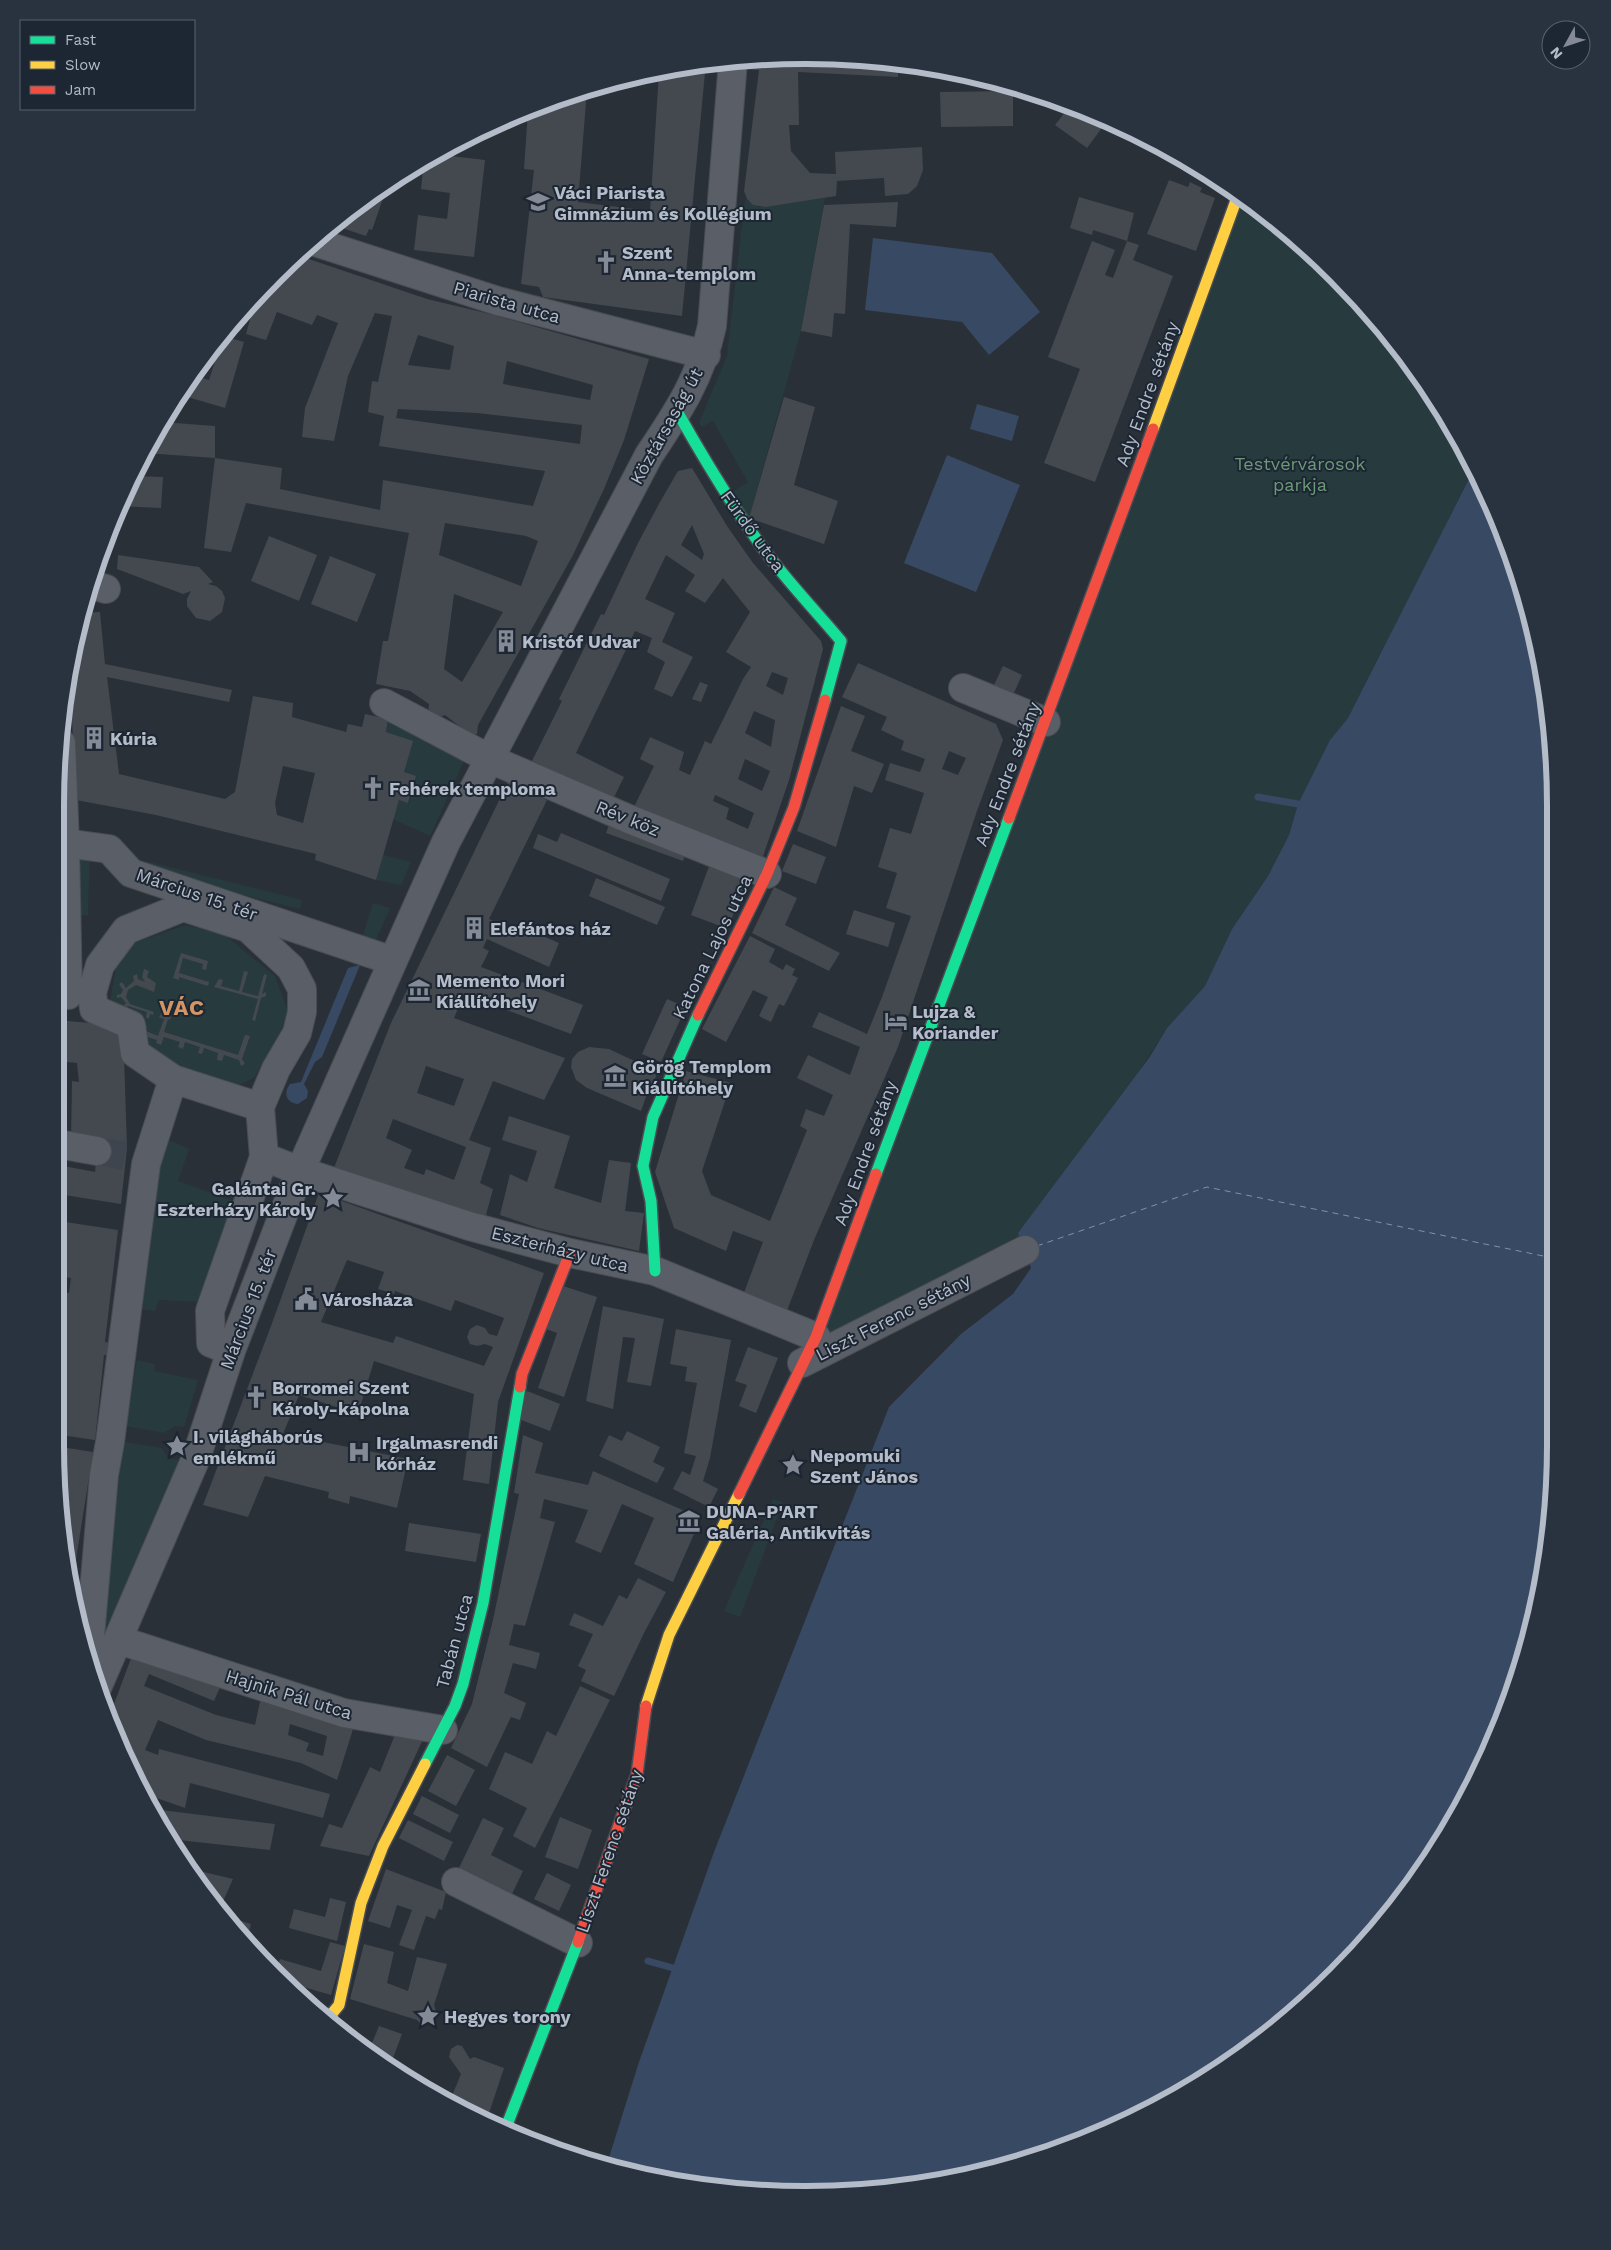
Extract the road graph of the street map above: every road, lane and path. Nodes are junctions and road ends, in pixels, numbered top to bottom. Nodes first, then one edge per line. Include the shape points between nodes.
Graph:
1 (732, 68) edge
2 (1236, 202) edge
3 (321, 244) edge
4 (706, 355) junction
5 (678, 413) junction
6 (841, 641) joint
7 (963, 688) dead end
8 (384, 704) dead end
9 (1046, 722) junction
10 (490, 759) junction
11 (64, 843) edge
12 (767, 874) junction
13 (64, 894) edge
14 (393, 961) junction
15 (72, 995) edge
16 (173, 1079) junction
17 (260, 1107) junction
18 (64, 1145) edge
19 (97, 1151) tunnel mouth
20 (264, 1157) junction
21 (300, 1171) junction
22 (1025, 1250) dead end
23 (570, 1253) junction
24 (655, 1271) junction
25 (816, 1337) junction
26 (231, 1351) junction
27 (802, 1363) junction
28 (90, 1639) edge
29 (129, 1644) junction
30 (102, 1681) edge
31 (443, 1730) junction
32 (456, 1882) dead end
33 (578, 1943) junction
34 (331, 2014) edge
35 (508, 2124) edge

1 - 4 street, Köztársaság út via 712,326
2 - 9 street, Ady Endre sétány
3 - 4 street, Piarista utca via 504,303
4 - 5 street, Köztársaság út
5 - 6 street, Fürdő utca via 726,496 762,547
5 - 10 street, Köztársaság út via 649,455
6 - 12 street, Katona Lajos utca via 794,808
7 - 9 street
8 - 10 street, Rév köz
9 - 25 street, Ady Endre sétány
10 - 12 street, Rév köz
10 - 14 street, Március 15. tér via 446,842
11 - 14 street, Március 15. tér via 109,848 131,873
12 - 24 street, Katona Lajos utca via 653,1117 643,1166 651,1201
13 - 15 street
14 - 21 street, Március 15. tér
15 - 16 street via 94,1009 134,1024 136,1053
15 - 17 street via 126,930 183,907 226,928 248,928 291,968 302,989 302,1012 289,1032
16 - 17 street
16 - 28 street via 136,1160
17 - 20 street
18 - 19 street
20 - 21 street, Eszterházy utca
20 - 26 street via 210,1311 211,1343
21 - 23 street, Eszterházy utca via 469,1226
21 - 26 street, Március 15. tér
22 - 27 street, Liszt Ferenc sétány
23 - 24 street, Eszterházy utca
23 - 31 street, Tabán utca via 522,1374 483,1603 463,1684
24 - 25 street, Eszterházy utca
25 - 27 street, Ady Endre sétány
26 - 29 street, Március 15. tér
27 - 33 street, Liszt Ferenc sétány via 669,1635 648,1700 637,1774
29 - 30 street
29 - 31 street, Hajnik Pál utca via 344,1713
31 - 34 street, Tabán utca via 383,1846 361,1903 339,2004
32 - 33 street
33 - 35 street, Liszt Ferenc sétány

